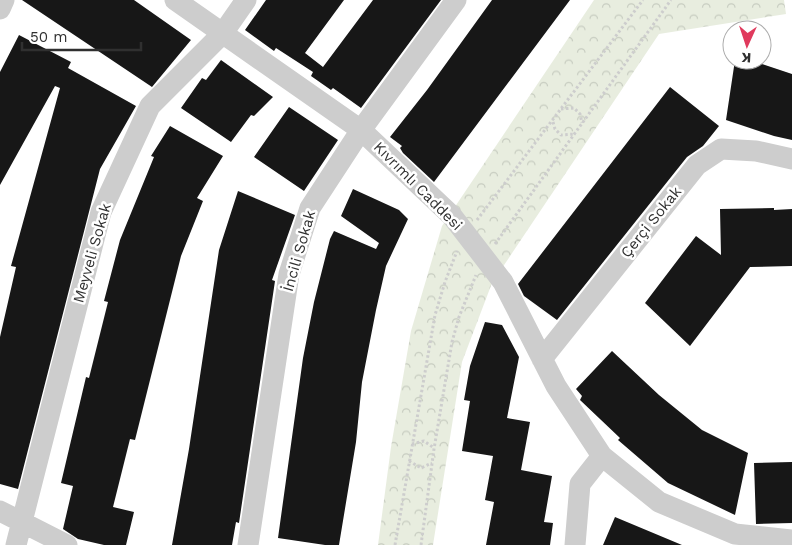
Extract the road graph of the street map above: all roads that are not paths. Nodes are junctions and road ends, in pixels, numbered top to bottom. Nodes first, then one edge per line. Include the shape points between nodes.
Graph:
1 (4, 0) edge
2 (174, 0) edge
3 (246, 0) edge
4 (456, 0) edge
5 (0, 9) edge
6 (223, 33) junction
7 (361, 130) junction
8 (792, 159) edge
9 (542, 359) junction
10 (602, 456) junction
11 (0, 511) edge
12 (22, 522) junction
13 (792, 540) edge
14 (16, 545) edge
15 (67, 545) edge
16 (248, 545) edge
17 (575, 545) edge

1 - 5 street
2 - 6 street, Kıvrımlı Caddesi
3 - 6 street, Meyveli Sokak
4 - 7 street, İncili Sokak
6 - 7 street, Kıvrımlı Caddesi
6 - 12 street, Meyveli Sokak via 150,106 101,212
7 - 9 street, Kıvrımlı Caddesi via 452,216 503,282
7 - 16 street, İncili Sokak via 310,208 289,274
8 - 9 street, Çerçi Sokak via 756,151 721,149 697,165
9 - 10 street, Kıvrımlı Caddesi
10 - 13 street, Kıvrımlı Caddesi via 658,502 735,534
10 - 17 street via 580,484
11 - 12 street
12 - 14 street, Meyveli Sokak
12 - 15 street

